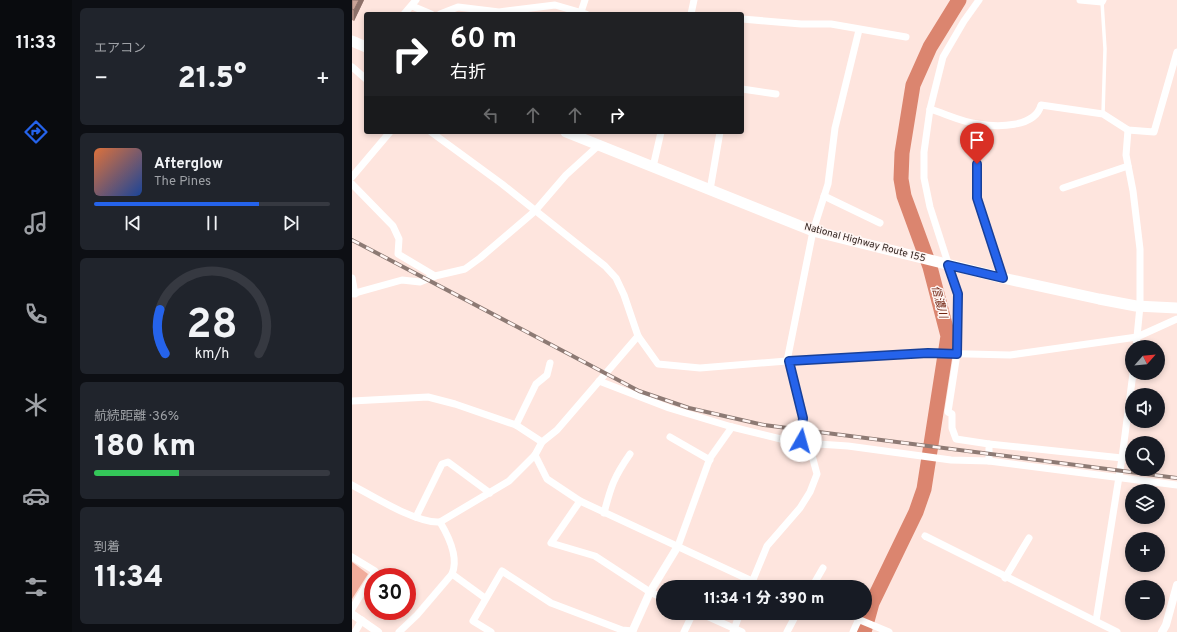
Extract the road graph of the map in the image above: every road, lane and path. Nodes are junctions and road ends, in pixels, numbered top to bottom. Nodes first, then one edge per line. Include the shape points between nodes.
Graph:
1 (584, 0) edge
2 (694, 0) edge
3 (979, 0) edge
4 (1080, 0) edge
5 (1103, 1) edge
6 (414, 3) edge
7 (406, 12) edge
8 (428, 12) edge
9 (445, 12) edge
10 (499, 12) edge
11 (499, 12) edge
12 (579, 12) edge
13 (583, 12) edge
14 (691, 12) edge
15 (744, 19) edge
16 (859, 30) junction
17 (906, 37) dead end
18 (352, 41) edge
19 (364, 46) edge
20 (1177, 52) edge
21 (352, 66) edge
22 (364, 77) edge
23 (744, 89) edge
24 (776, 94) dead end
25 (930, 109) junction
26 (1103, 114) junction
27 (977, 124) junction
28 (1128, 130) junction
29 (388, 134) edge
30 (434, 134) edge
31 (571, 134) edge
32 (660, 134) edge
33 (720, 134) edge
34 (599, 145) junction
35 (1128, 166) junction
36 (652, 167) junction
37 (352, 177) edge
38 (352, 184) edge
39 (1063, 188) dead end
40 (710, 190) junction
41 (824, 196) junction
42 (535, 211) junction
43 (880, 223) dead end
44 (814, 230) junction
45 (947, 264) junction
46 (435, 276) junction
47 (352, 278) edge
48 (1003, 278) junction
49 (353, 294) edge
50 (1140, 306) junction
51 (1177, 308) edge
52 (1177, 319) edge
53 (638, 336) junction
54 (1137, 337) junction
55 (1137, 340) edge
56 (955, 354) junction
57 (788, 361) junction
58 (550, 363) dead end
59 (1132, 380) edge
60 (599, 381) junction
61 (352, 401) edge
62 (516, 425) junction
63 (732, 427) junction
64 (670, 437) dead end
65 (801, 441) junction
66 (542, 442) junction
67 (989, 444) junction
68 (810, 448) junction
69 (630, 454) dead end
70 (535, 456) junction
71 (1122, 458) junction
72 (710, 460) junction
73 (989, 461) junction
74 (1119, 478) junction
75 (352, 485) edge
76 (1177, 485) edge
77 (490, 493) junction
78 (580, 502) junction
79 (604, 513) junction
80 (416, 517) junction
81 (440, 522) junction
82 (925, 536) dead end
83 (1029, 538) dead end
84 (678, 546) junction
85 (352, 557) edge
86 (823, 568) dead end
87 (452, 574) junction
88 (1005, 578) junction
89 (743, 580) edge
90 (753, 580) edge
91 (816, 580) edge
92 (1177, 585) edge
93 (650, 592) junction
94 (656, 595) edge
95 (485, 598) junction
96 (352, 609) edge
97 (352, 614) edge
98 (362, 620) junction
99 (690, 620) edge
100 (714, 620) edge
101 (738, 620) edge
102 (794, 620) edge
103 (1096, 621) junction
104 (734, 630) edge
105 (355, 632) edge
106 (378, 632) edge
107 (399, 632) edge
108 (491, 632) edge
109 (632, 632) edge
110 (684, 632) edge
111 (742, 632) edge
112 (787, 632) edge
113 (853, 632) edge
114 (889, 632) edge
115 (1117, 632) edge
116 (1162, 632) edge

1 - 13 street
2 - 14 street
3 - 25 street via 944,56
4 - 5 street
5 - 26 lane
6 - 7 street
6 - 8 street
9 - 10 street via 458,7
11 - 12 street via 555,6
15 - 16 street via 831,24
16 - 17 street
16 - 41 street via 835,128 828,184
18 - 19 highway
20 - 28 street via 1154,132
21 - 22 street
23 - 24 street
25 - 27 street
25 - 45 street via 924,178 937,235
26 - 27 street via 1041,105 1029,120 1003,125
26 - 28 street
27 - 48 street via 977,198
28 - 35 street
29 - 37 street
30 - 42 street
31 - 34 highway, National Highway Route 155
32 - 36 street
33 - 40 street
34 - 36 highway, National Highway Route 155
34 - 42 street via 566,175
35 - 39 street
35 - 50 street via 1140,249
36 - 40 highway, National Highway Route 155
38 - 46 street via 393,226 399,239 398,254
40 - 44 highway, National Highway Route 155
41 - 43 street
41 - 44 street
42 - 46 street via 465,269
42 - 53 street via 590,253 616,278
44 - 45 highway, National Highway Route 155
44 - 57 street
45 - 48 highway, National Highway Route 155
45 - 56 street via 958,294
46 - 49 street via 420,282 402,280
47 - 49 street
48 - 50 highway, National Highway Route 155
50 - 51 highway, National Highway Route 155
50 - 54 street
52 - 54 street
53 - 57 street via 658,364 666,366 700,368
53 - 60 street
54 - 55 street
54 - 56 street via 1010,355
56 - 57 street via 928,353
56 - 67 street via 948,412 952,414 952,428 956,440
57 - 65 street via 803,418
58 - 62 street via 547,375 536,384
59 - 71 street
60 - 63 street via 669,408
60 - 66 street via 557,430
61 - 62 street via 428,397
62 - 66 street
63 - 65 street via 789,441
63 - 72 street
64 - 72 street
65 - 68 street
66 - 70 street
67 - 71 street
67 - 73 street
68 - 73 street via 818,444 951,460
68 - 90 street via 817,474 810,492 800,508 767,546
69 - 79 street via 609,489
70 - 77 street via 510,480
70 - 78 street via 547,479
71 - 74 street
72 - 84 street
73 - 74 street
74 - 76 street
74 - 103 street
75 - 80 street
77 - 80 street via 448,462 442,464
77 - 81 street
78 - 79 street
78 - 93 street via 551,543 595,556
79 - 84 street
80 - 81 street via 434,523
81 - 87 street via 448,536 456,567
82 - 88 street
83 - 88 street
84 - 89 street
84 - 93 street
85 - 96 street via 375,571
86 - 91 street
87 - 95 street
87 - 107 street
88 - 103 street
92 - 116 street
93 - 94 street
93 - 109 street
95 - 108 street via 474,621
95 - 109 street via 502,572 551,603
97 - 98 street
98 - 105 street
98 - 106 street
99 - 110 street
100 - 104 street
101 - 104 street
102 - 112 street
103 - 115 street
104 - 111 street
113 - 114 street via 860,620

